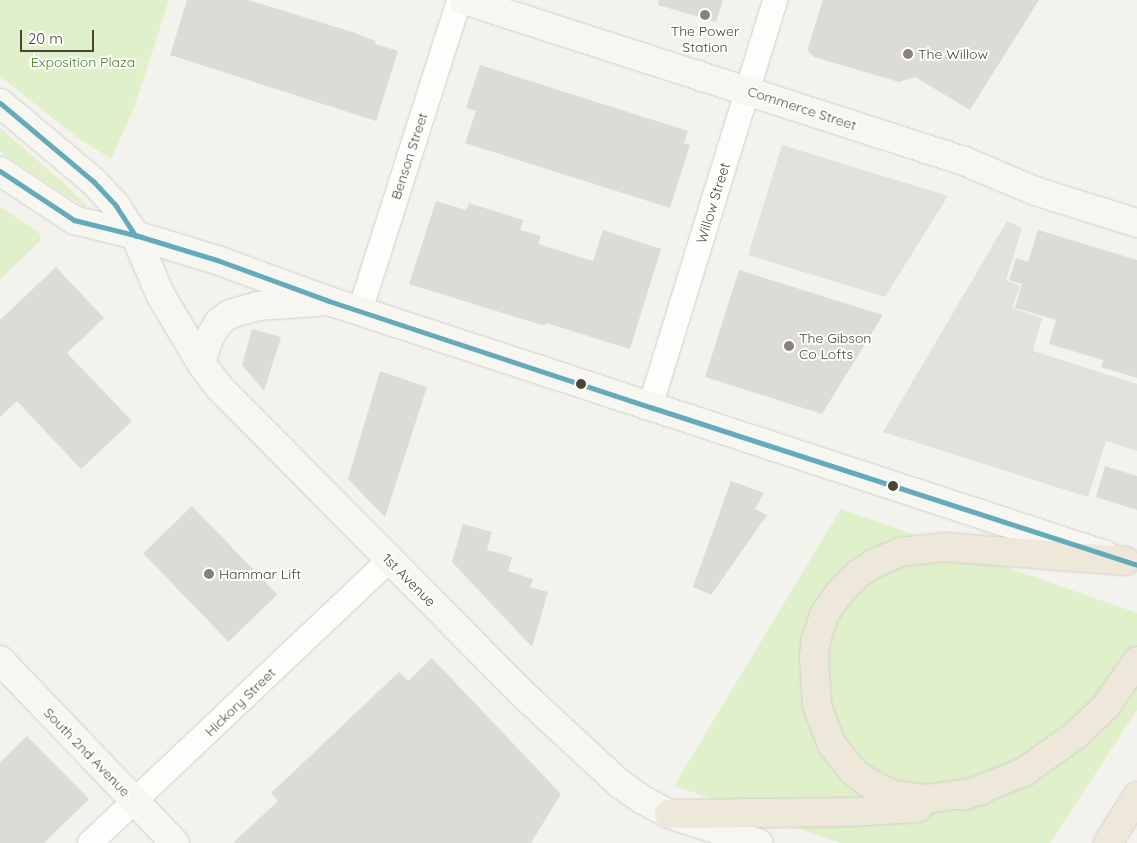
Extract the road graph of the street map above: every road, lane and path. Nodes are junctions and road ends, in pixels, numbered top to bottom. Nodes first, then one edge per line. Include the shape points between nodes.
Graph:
1 (459, 0) edge
2 (464, 0) edge
3 (775, 0) edge
4 (748, 91) junction
5 (0, 103) edge
6 (0, 171) edge
7 (1137, 223) edge
8 (135, 235) junction
9 (329, 301) junction
10 (360, 311) junction
11 (201, 363) junction
12 (650, 407) junction
13 (389, 560) junction
14 (1131, 563) edge
15 (0, 660) edge
16 (1137, 661) edge
17 (980, 791) junction
18 (1137, 796) edge
19 (135, 802) junction
20 (670, 814) junction
21 (90, 843) edge
22 (175, 843) edge
23 (758, 843) edge
24 (1108, 843) edge

1 - 10 street, Benson Street
2 - 4 main road, Commerce Street
3 - 4 street, Willow Street
4 - 7 main road, Commerce Street via 964,160 1035,191
4 - 12 street, Willow Street
5 - 8 main road, 1st Avenue via 94,182 116,206
6 - 8 main road via 74,220
8 - 9 main road via 217,260
8 - 11 main road, 1st Avenue via 160,294
9 - 10 main road
9 - 11 main road via 258,306 230,314 218,322
10 - 12 main road
11 - 13 main road, 1st Avenue via 220,388
12 - 14 main road
13 - 19 street, Hickory Street
13 - 20 main road, 1st Avenue via 526,697 620,784
14 - 17 highway via 944,547 902,552 857,575 825,613 814,656 817,706 832,745 851,769 867,782 894,795 927,799
15 - 19 main road, South 2nd Avenue
16 - 17 highway via 1106,706 1076,734 1024,772
17 - 20 highway via 920,808
18 - 24 highway
19 - 21 street, Hickory Street
19 - 22 main road, South 2nd Avenue
20 - 23 main road, 1st Avenue

